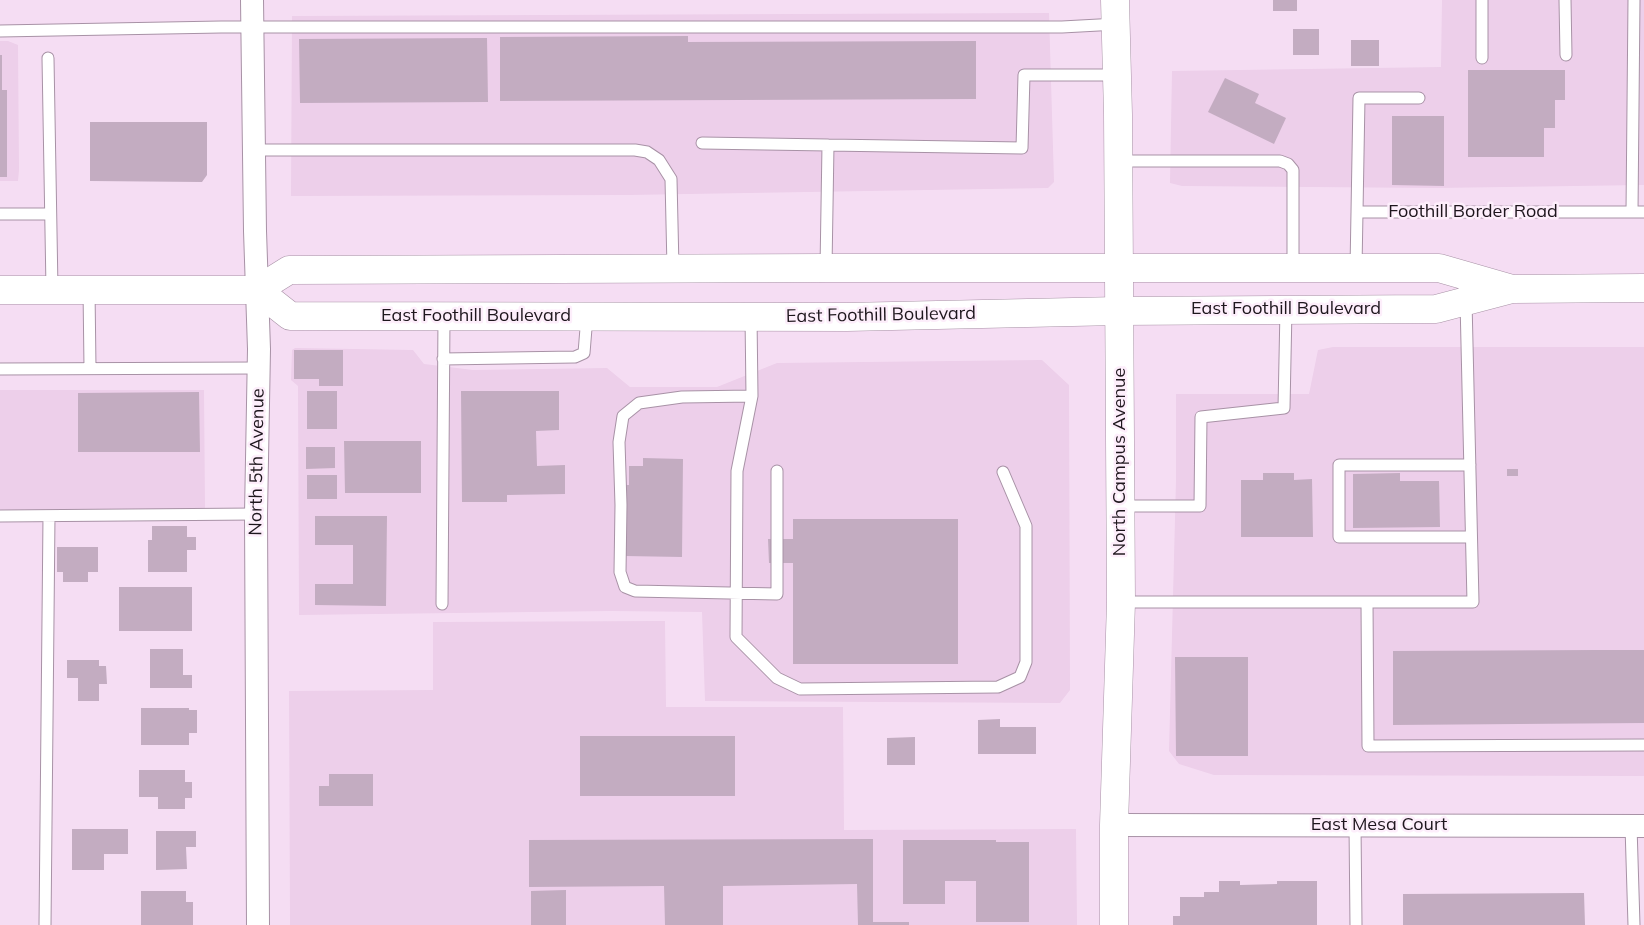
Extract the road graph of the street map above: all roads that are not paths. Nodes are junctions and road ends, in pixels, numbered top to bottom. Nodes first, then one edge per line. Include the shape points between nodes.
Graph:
1 (252, 0) edge
2 (1482, 0) edge
3 (1565, 0) edge
4 (1634, 0) edge
5 (1116, 12) edge
6 (252, 27) junction
7 (0, 31) edge
8 (1566, 55) dead end
9 (48, 58) dead end
10 (1482, 58) dead end
11 (1117, 74) junction
12 (1419, 98) dead end
13 (702, 143) dead end
14 (828, 145) junction
15 (254, 150) junction
16 (1118, 161) junction
17 (1357, 212) junction
18 (1638, 212) edge
19 (0, 214) edge
20 (50, 214) junction
21 (673, 268) junction
22 (826, 268) junction
23 (1119, 268) junction
24 (1293, 268) junction
25 (1356, 268) junction
26 (1644, 288) edge
27 (52, 289) junction
28 (89, 289) junction
29 (1512, 289) junction
30 (0, 290) edge
31 (257, 290) junction
32 (1466, 301) junction
33 (1286, 309) junction
34 (1118, 311) junction
35 (444, 316) junction
36 (587, 316) junction
37 (751, 316) junction
38 (444, 359) junction
39 (90, 368) junction
40 (258, 368) junction
41 (0, 369) edge
42 (752, 396) junction
43 (1470, 465) junction
44 (777, 471) dead end
45 (1003, 472) dead end
46 (1120, 506) junction
47 (256, 514) junction
48 (0, 516) edge
49 (49, 516) junction
50 (1472, 537) junction
51 (736, 594) junction
52 (1121, 602) junction
53 (1367, 602) junction
54 (442, 604) dead end
55 (1644, 745) edge
56 (1114, 825) junction
57 (1355, 825) junction
58 (1637, 826) edge
59 (45, 925) edge
60 (258, 925) edge
61 (1114, 925) edge
62 (1356, 925) edge
63 (1634, 925) edge

1 - 6 street, North 5th Avenue
2 - 10 lane
3 - 8 lane
4 - 18 lane
5 - 6 lane via 1062,27
5 - 11 main road, North Campus Avenue
6 - 7 lane
6 - 15 street, North 5th Avenue
9 - 20 lane
11 - 14 lane via 1024,74 1022,148
11 - 16 main road, North Campus Avenue
12 - 17 lane via 1359,98
13 - 14 lane
14 - 22 lane
15 - 21 lane via 647,152 659,160 671,179
15 - 31 street, North 5th Avenue
16 - 23 main road, North Campus Avenue
16 - 24 lane via 1280,161 1288,164 1293,170
17 - 18 lane, Foothill Border Road
17 - 25 lane
19 - 20 lane
20 - 27 lane
21 - 22 main road, East Foothill Boulevard
21 - 31 main road, East Foothill Boulevard via 289,270
22 - 23 main road, East Foothill Boulevard
23 - 24 main road, East Foothill Boulevard
23 - 34 main road, North Campus Avenue
24 - 25 main road, East Foothill Boulevard
25 - 29 main road, East Foothill Boulevard via 1439,268
26 - 29 main road, East Foothill Boulevard
27 - 28 main road
27 - 30 main road
28 - 31 main road
28 - 39 lane
29 - 32 main road, East Foothill Boulevard
31 - 35 main road, East Foothill Boulevard via 290,316
31 - 40 street, North 5th Avenue
32 - 33 main road, East Foothill Boulevard via 1436,309
32 - 43 lane
33 - 34 main road, East Foothill Boulevard
33 - 46 lane via 1284,408 1201,417 1200,506
34 - 37 main road, East Foothill Boulevard
34 - 46 main road, North Campus Avenue
35 - 36 main road, East Foothill Boulevard
35 - 38 lane
36 - 37 main road, East Foothill Boulevard
36 - 38 lane via 584,353 575,357
37 - 42 lane
38 - 54 lane
39 - 40 lane
39 - 41 lane
40 - 47 street, North 5th Avenue
42 - 51 lane via 737,471
42 - 51 lane via 682,396 639,402 623,416 619,442 620,572 625,587 635,591
43 - 50 lane
43 - 50 lane via 1339,465 1339,537
44 - 51 lane via 777,594
45 - 51 lane via 1026,526 1026,662 1020,677 998,687 800,689 777,678 736,637
46 - 52 main road, North Campus Avenue
47 - 49 lane
47 - 60 street, North 5th Avenue
48 - 49 lane
49 - 59 lane
50 - 53 lane via 1473,602
52 - 53 lane
52 - 56 main road, North Campus Avenue
53 - 55 lane via 1368,746
56 - 57 street, East Mesa Court
56 - 61 main road, North Campus Avenue
57 - 58 street, East Mesa Court
57 - 62 lane
58 - 63 lane

